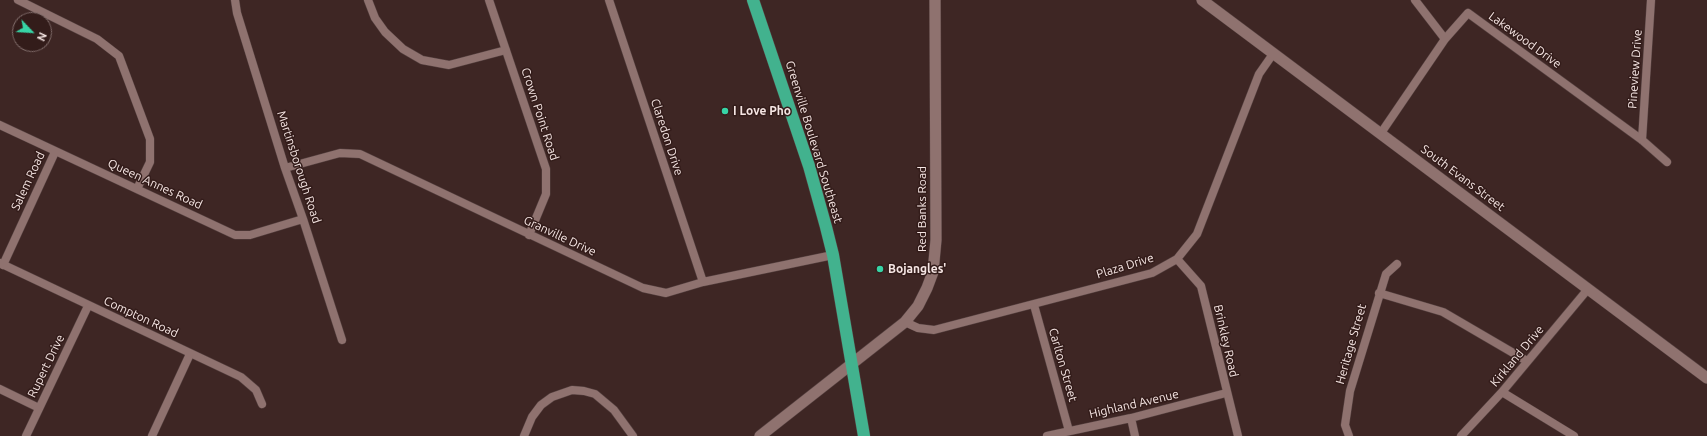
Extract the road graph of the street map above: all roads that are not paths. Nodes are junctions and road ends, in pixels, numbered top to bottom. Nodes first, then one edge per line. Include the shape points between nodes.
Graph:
1 (18, 0) edge
2 (235, 0) edge
3 (368, 0) edge
4 (489, 0) edge
5 (609, 0) edge
6 (754, 0) edge
7 (935, 0) edge
8 (1202, 0) edge
9 (1415, 0) edge
10 (1651, 0) edge
11 (1445, 39) junction
12 (506, 50) junction
13 (1273, 54) junction
14 (0, 125) edge
15 (1381, 133) junction
16 (1642, 140) junction
17 (55, 152) junction
18 (1667, 162) dead end
19 (285, 168) junction
20 (136, 189) junction
21 (304, 219) junction
22 (529, 235) junction
23 (833, 254) junction
24 (1177, 259) junction
25 (1, 264) edge
26 (1397, 264) dead end
27 (703, 282) junction
28 (1588, 289) junction
29 (1379, 293) junction
30 (1034, 305) junction
31 (88, 306) junction
32 (904, 322) junction
33 (342, 340) dead end
34 (190, 354) junction
35 (1527, 361) junction
36 (852, 365) junction
37 (1707, 378) edge
38 (0, 389) edge
39 (1502, 392) junction
40 (1226, 393) junction
41 (262, 404) dead end
42 (39, 408) junction
43 (1131, 418) junction
44 (1069, 431) junction
45 (26, 436) edge
46 (152, 436) edge
47 (524, 436) edge
48 (633, 436) edge
49 (760, 436) edge
50 (864, 436) edge
51 (1046, 436) edge
52 (1134, 436) edge
53 (1238, 436) edge
54 (1349, 436) edge
55 (1461, 436) edge
56 (1574, 436) edge

1 - 20 street via 97,38 119,56 150,139 150,162
2 - 19 street, Martinsborough Road
3 - 12 street via 375,18 385,32 403,49 422,60 450,65
4 - 12 street, Crown Point Road
5 - 27 street, Claredon Drive
6 - 23 highway, Greenville Boulevard Southeast via 815,184
7 - 32 main road, Red Banks Road via 935,255 933,272 927,288 918,306
8 - 13 main road, South Evans Street
9 - 11 street
10 - 16 street, Pineview Drive
11 - 15 street, Lakewood Drive
11 - 16 street, Lakewood Drive via 1468,13
12 - 22 street, Crown Point Road via 546,169 546,194
13 - 15 main road, South Evans Street
13 - 24 street, Plaza Drive via 1259,74 1196,234
14 - 17 street, Queen Annes Road
15 - 28 main road, South Evans Street
16 - 18 street, Lakewood Drive
17 - 20 street, Queen Annes Road
17 - 25 street, Salem Road
19 - 21 street, Martinsborough Road
19 - 22 street, Granville Drive via 340,153 360,154
20 - 21 street, Queen Annes Road via 236,235 250,236
21 - 33 street, Martinsborough Road
22 - 27 street, Granville Drive via 643,288 666,293
23 - 27 street, Granville Drive
23 - 36 highway, Greenville Boulevard Southeast
24 - 30 street, Plaza Drive via 1152,273
24 - 40 street, Brinkley Road via 1201,286
25 - 31 street, Compton Road
26 - 29 street, Heritage Street via 1386,274
28 - 35 street, Kirkland Drive
28 - 37 main road, South Evans Street
29 - 35 street via 1443,312
29 - 54 street, Heritage Street via 1350,391 1345,425
30 - 32 street, Plaza Drive via 934,330 918,328
30 - 44 street, Carlton Street
31 - 34 street, Compton Road
31 - 42 street, Rupert Drive
32 - 36 main road, Red Banks Road
34 - 41 street, Compton Road via 241,377 256,390
34 - 46 street
35 - 39 street, Kirkland Drive
36 - 49 main road, Red Banks Road
36 - 50 highway, Greenville Boulevard Southeast
38 - 42 street
39 - 55 street, Kirkland Drive
39 - 56 street
40 - 43 street, Highland Avenue
40 - 53 street, Brinkley Road
42 - 45 street, Rupert Drive
43 - 44 street, Highland Avenue
43 - 52 street
44 - 51 street, Highland Avenue
47 - 48 street via 532,417 541,405 552,397 572,390 595,394 614,410

